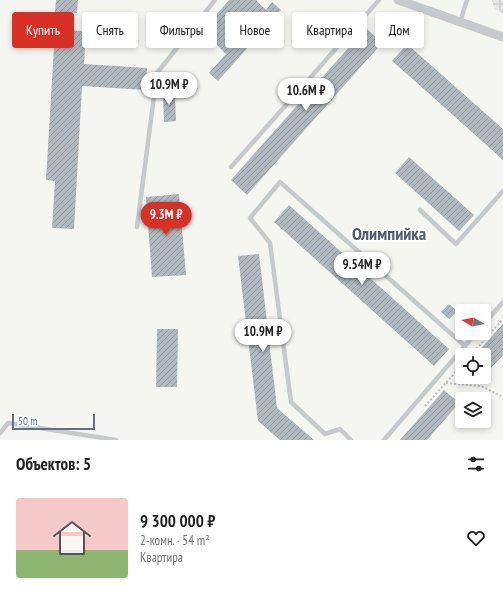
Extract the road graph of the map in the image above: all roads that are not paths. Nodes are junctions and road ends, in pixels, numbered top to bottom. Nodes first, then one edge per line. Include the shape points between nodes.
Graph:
1 (215, 0) edge
2 (379, 0) edge
3 (398, 0) edge
4 (467, 0) edge
5 (460, 22) junction
6 (503, 37) edge
7 (231, 167) dead end
8 (503, 191) edge
9 (420, 210) dead end
10 (137, 227) dead end
11 (503, 302) edge
12 (491, 316) edge
13 (470, 340) edge
14 (465, 346) junction
15 (0, 433) edge
16 (116, 440) edge
17 (351, 440) edge
18 (384, 440) edge

1 - 10 lane via 157,73
2 - 7 lane
3 - 5 street
4 - 5 lane
5 - 6 street
8 - 9 lane via 456,244
11 - 12 lane
13 - 14 lane
14 - 17 lane via 280,182 250,218 270,243 291,402 325,434 340,430
14 - 18 lane
15 - 16 lane via 8,423

